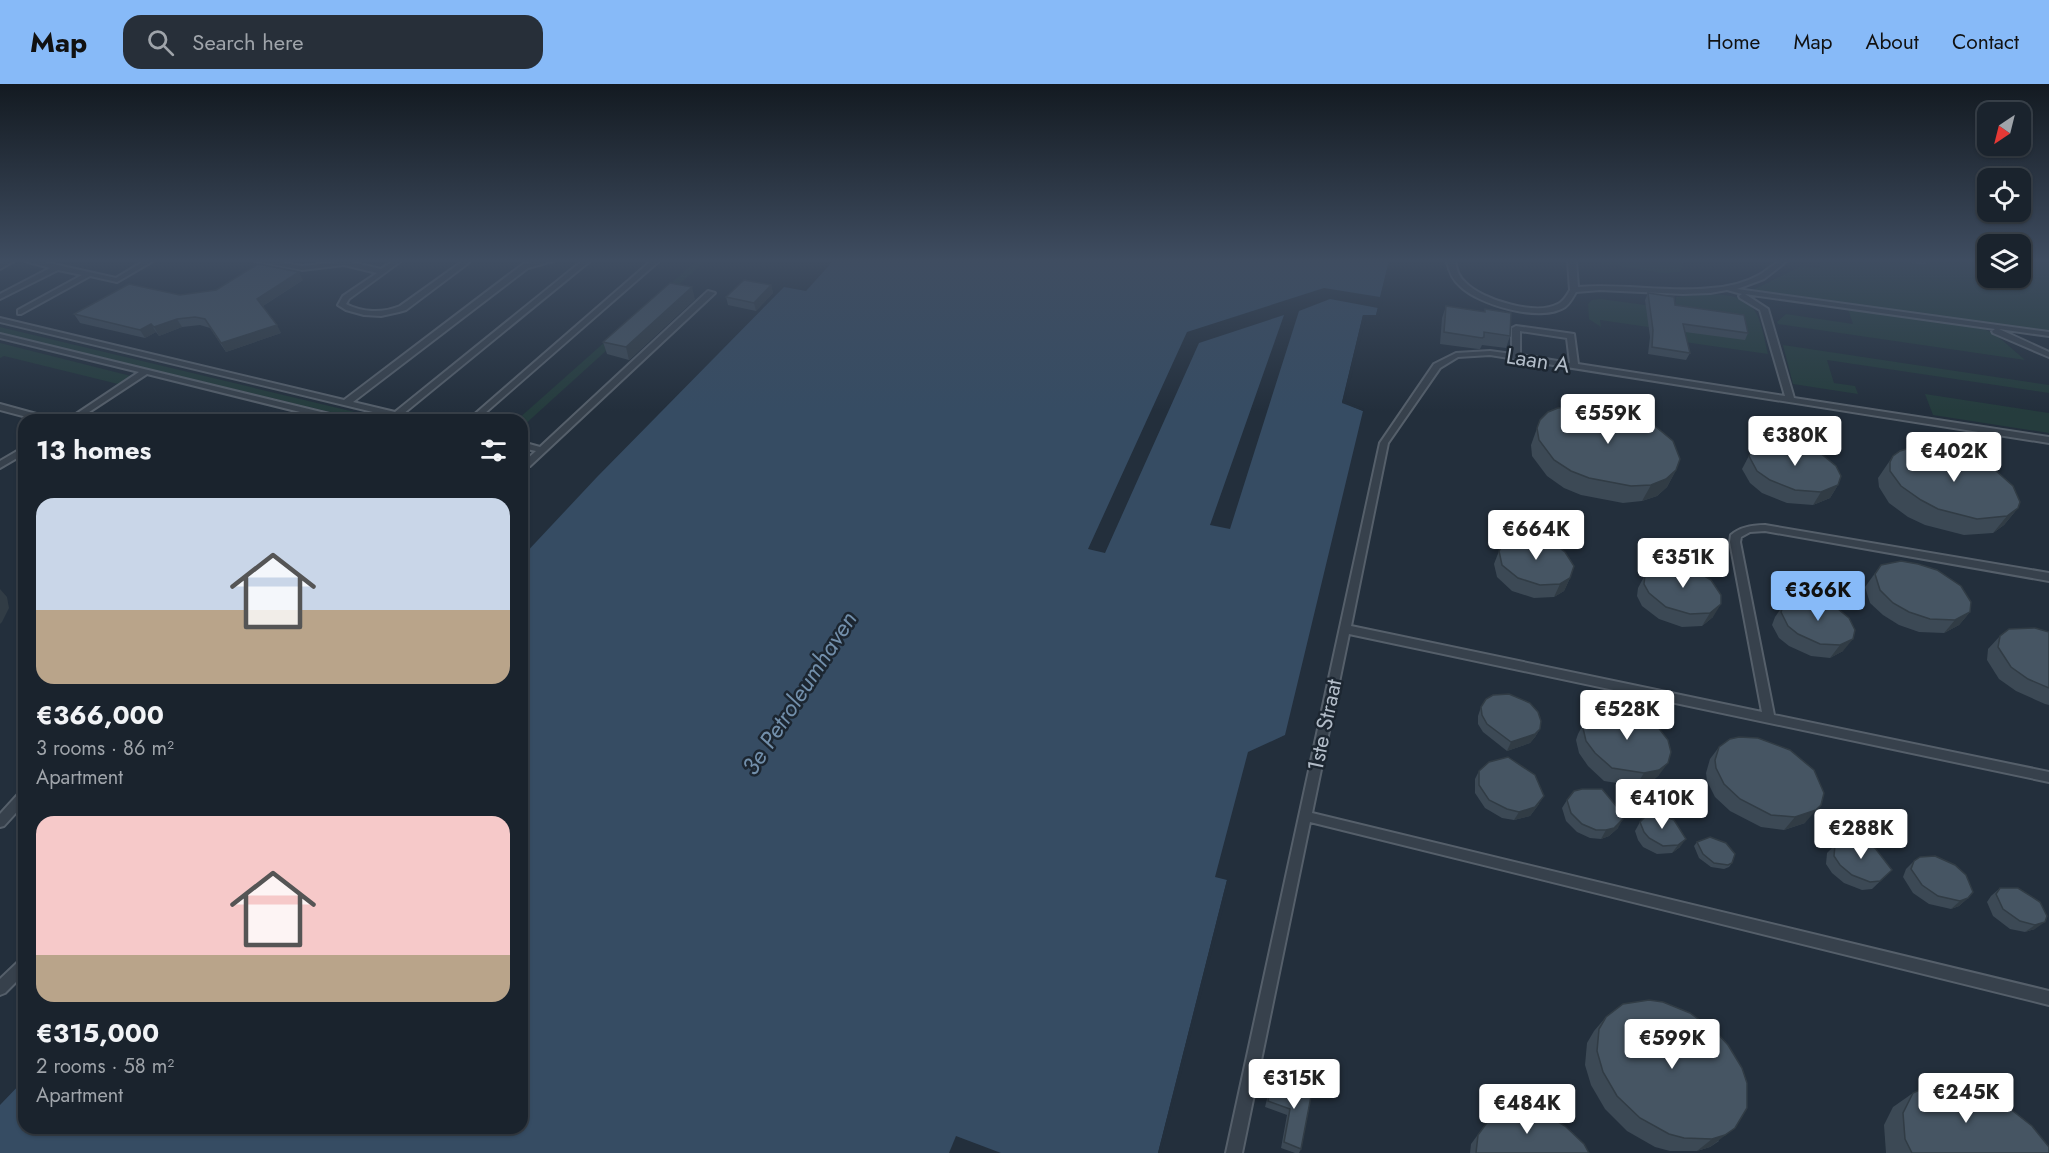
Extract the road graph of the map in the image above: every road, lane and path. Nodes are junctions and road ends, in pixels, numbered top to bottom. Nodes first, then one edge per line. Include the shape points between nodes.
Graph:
1 (365, 311) edge
2 (397, 311) edge
3 (467, 311) edge
4 (525, 311) edge
5 (598, 311) edge
6 (692, 311) edge
7 (1765, 311) edge
8 (1882, 311) edge
9 (0, 320) edge
10 (1976, 324) junction
11 (2049, 334) edge
12 (0, 336) edge
13 (1490, 353) joint
14 (2049, 355) edge
15 (1516, 357) junction
16 (1574, 366) junction
17 (145, 372) junction
18 (1790, 400) junction
19 (346, 403) junction
20 (0, 407) edge
21 (26, 414) edge
22 (79, 414) edge
23 (317, 414) edge
24 (393, 414) edge
25 (398, 414) edge
26 (479, 414) edge
27 (2049, 440) edge
28 (528, 446) edge
29 (542, 450) junction
30 (18, 454) edge
31 (528, 463) edge
32 (0, 465) edge
33 (2049, 578) edge
34 (1345, 629) junction
35 (1769, 718) junction
36 (2049, 777) edge
37 (18, 802) edge
38 (1305, 816) junction
39 (0, 822) edge
40 (18, 971) edge
41 (0, 988) edge
42 (2049, 998) edge
43 (1234, 1153) edge

1 - 2 lane via 377,314
3 - 19 lane
4 - 25 lane
5 - 26 lane
6 - 29 lane
7 - 18 lane
8 - 10 lane
9 - 19 lane
10 - 11 lane
10 - 14 lane
12 - 17 lane
13 - 15 lane, Laan A
13 - 34 lane, 1ste Straat via 1456,355 1437,366 1388,434
15 - 16 lane, Laan A
15 - 16 lane via 1516,328 1572,336
16 - 18 lane, Laan A
17 - 22 lane
17 - 23 lane
18 - 27 lane, Laan A
19 - 24 lane
20 - 21 lane
28 - 29 lane
29 - 31 lane
30 - 32 lane
33 - 35 lane via 1765,528 1742,531 1735,542
34 - 35 lane
34 - 38 lane, 1ste Straat
35 - 36 lane
37 - 39 lane
38 - 42 lane
38 - 43 lane, 1ste Straat
40 - 41 lane

